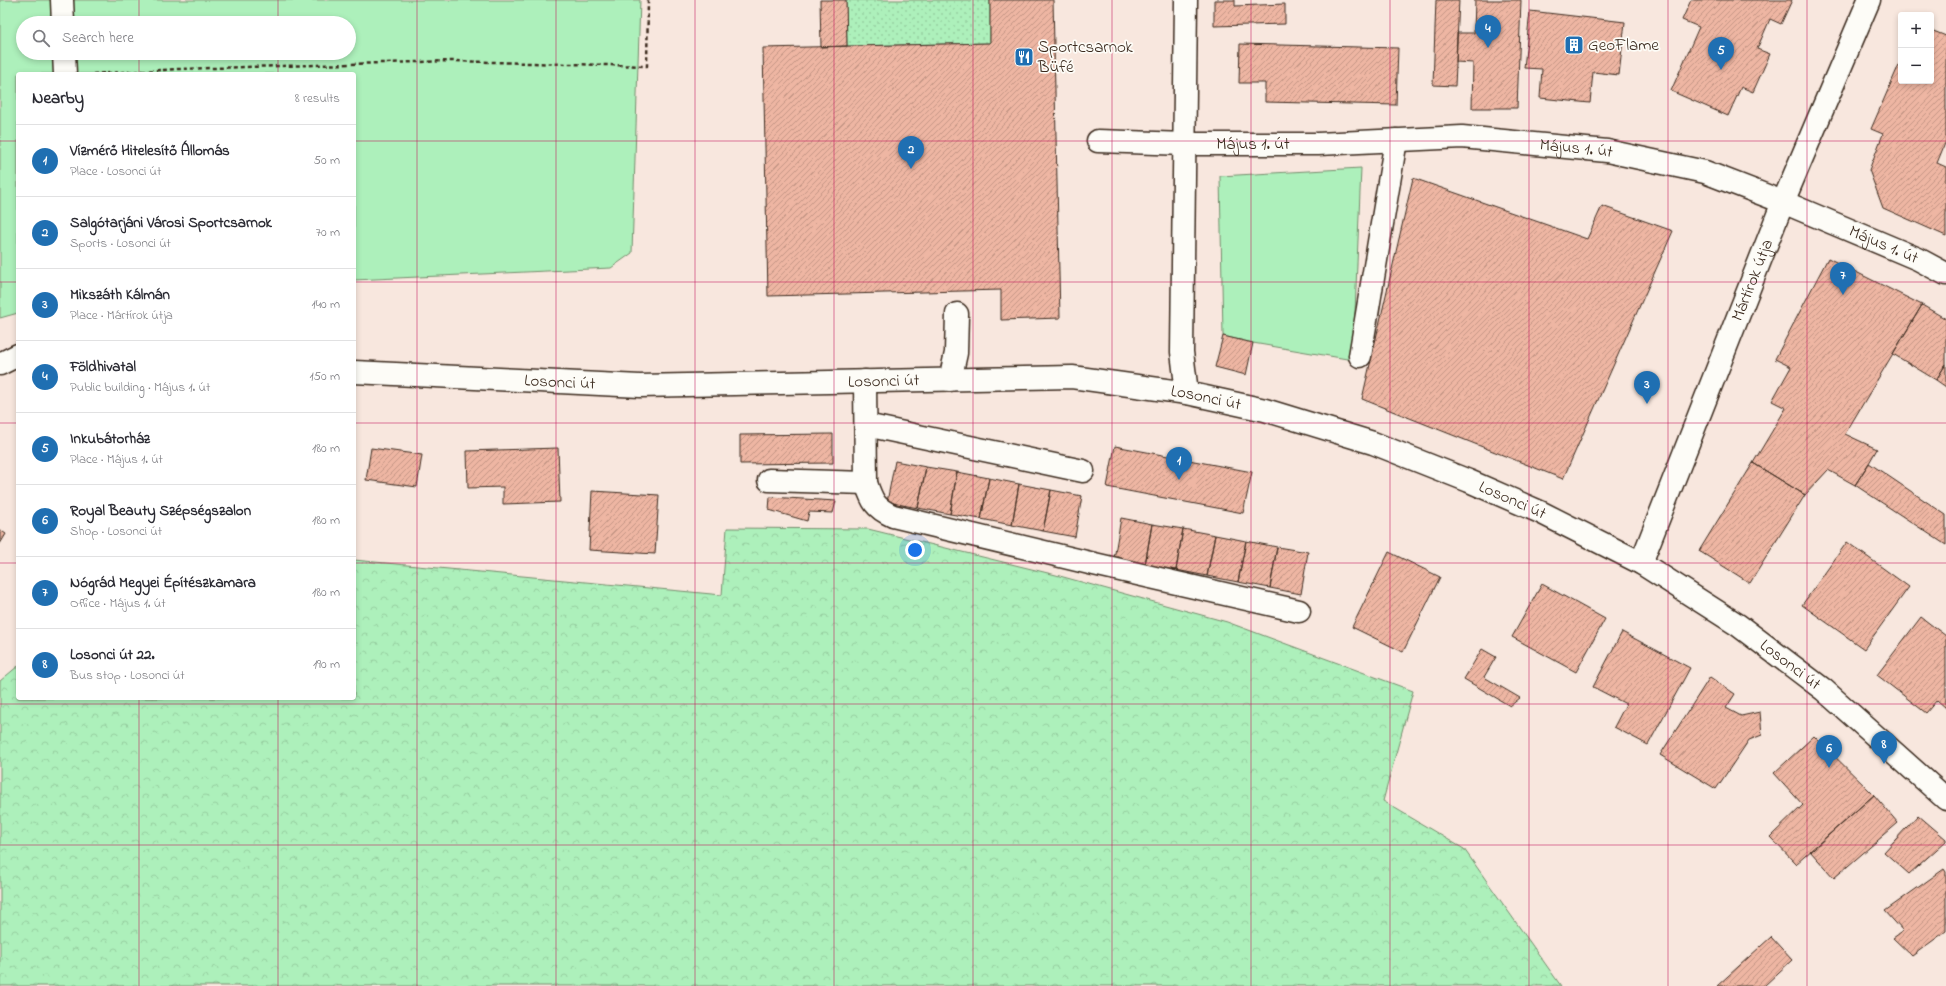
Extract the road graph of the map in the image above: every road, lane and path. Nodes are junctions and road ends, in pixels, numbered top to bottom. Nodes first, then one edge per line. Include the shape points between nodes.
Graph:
1 (62, 0) edge
2 (648, 0) edge
3 (1186, 0) edge
4 (1869, 0) edge
5 (63, 16) edge
6 (64, 60) edge
7 (65, 72) edge
8 (124, 72) edge
9 (1396, 140) junction
10 (1098, 141) dead end
11 (1194, 144) junction
12 (1783, 202) junction
13 (1946, 274) edge
14 (957, 314) dead end
15 (16, 356) edge
16 (1360, 356) dead end
17 (0, 364) edge
18 (356, 372) edge
19 (950, 380) junction
20 (865, 381) junction
21 (1187, 393) junction
22 (866, 425) junction
23 (1083, 471) dead end
24 (769, 480) dead end
25 (866, 483) junction
26 (1640, 563) junction
27 (1299, 611) dead end
28 (1946, 799) edge

1 - 5 street
2 - 8 path via 647,66 452,61
3 - 11 street
4 - 12 street, Mártírok útja
6 - 7 street
9 - 11 street, Május 1. út via 1318,144
9 - 12 street, Május 1. út via 1462,137 1608,151 1705,172
9 - 16 street
10 - 11 street, Május 1. út
11 - 21 street via 1182,352
12 - 13 street, Május 1. út via 1918,259
12 - 26 street, Mártírok útja
14 - 19 street via 956,353
15 - 17 street
18 - 20 street, Losonci út via 640,386
19 - 20 street, Losonci út
19 - 21 street, Losonci út via 1072,377
20 - 22 street
21 - 26 street, Losonci út via 1265,410 1373,443 1526,506
22 - 23 street
22 - 25 street
24 - 25 street
25 - 27 street via 871,499 881,510 893,516
26 - 28 street, Losonci út via 1738,625 1824,690

